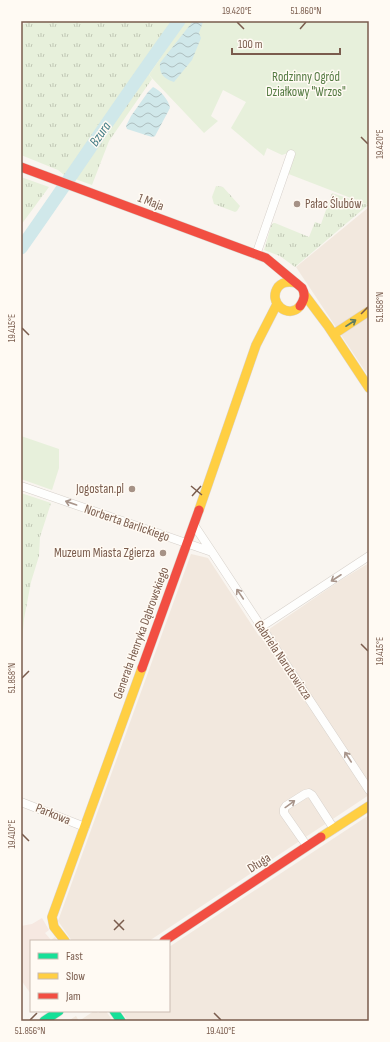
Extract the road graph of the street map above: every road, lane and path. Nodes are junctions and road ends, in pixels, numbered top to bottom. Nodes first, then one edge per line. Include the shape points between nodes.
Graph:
1 (291, 154) dead end
2 (21, 167) edge
3 (256, 255) junction
4 (270, 262) junction
5 (284, 283) junction
6 (296, 283) junction
7 (304, 294) junction
8 (279, 306) junction
9 (300, 307) junction
10 (369, 311) edge
11 (334, 334) junction
12 (369, 388) edge
13 (21, 486) edge
14 (194, 525) junction
15 (187, 544) junction
16 (212, 552) junction
17 (369, 556) edge
18 (261, 627) junction
19 (369, 790) edge
20 (21, 802) edge
21 (369, 806) edge
22 (85, 827) junction
23 (334, 829) junction
24 (307, 846) junction
25 (64, 940) edge
26 (166, 940) edge
27 (58, 1012) edge
28 (115, 1012) edge
29 (44, 1021) edge
30 (121, 1021) edge

1 - 3 street
2 - 3 street, 1 Maja
3 - 4 street, 1 Maja
4 - 5 street, 1 Maja
4 - 6 street, 1 Maja
5 - 6 street
5 - 8 street via 275,292
6 - 7 street
7 - 9 street
7 - 11 street
8 - 9 street via 289,312
8 - 14 street, Generała Henryka Dąbrowskiego via 256,345
9 - 11 street
11 -> 10 street
11 - 12 street
15 -> 13 street, Norberta Barlickiego
14 - 15 street, Generała Henryka Dąbrowskiego
14 - 16 street, Gabriela Narutowicza
15 - 16 street
15 - 22 street, Generała Henryka Dąbrowskiego
18 -> 16 street, Gabriela Narutowicza
17 -> 18 street
19 -> 18 street, Gabriela Narutowicza
20 - 22 street, Parkowa
21 - 23 street, Długa
22 - 25 street, Generała Henryka Dąbrowskiego via 52,917 53,924
23 - 24 street, Długa
24 -> 23 street via 284,813 286,806 298,798 309,793 312,795
24 - 26 street, Długa
27 - 29 street
28 - 30 street

